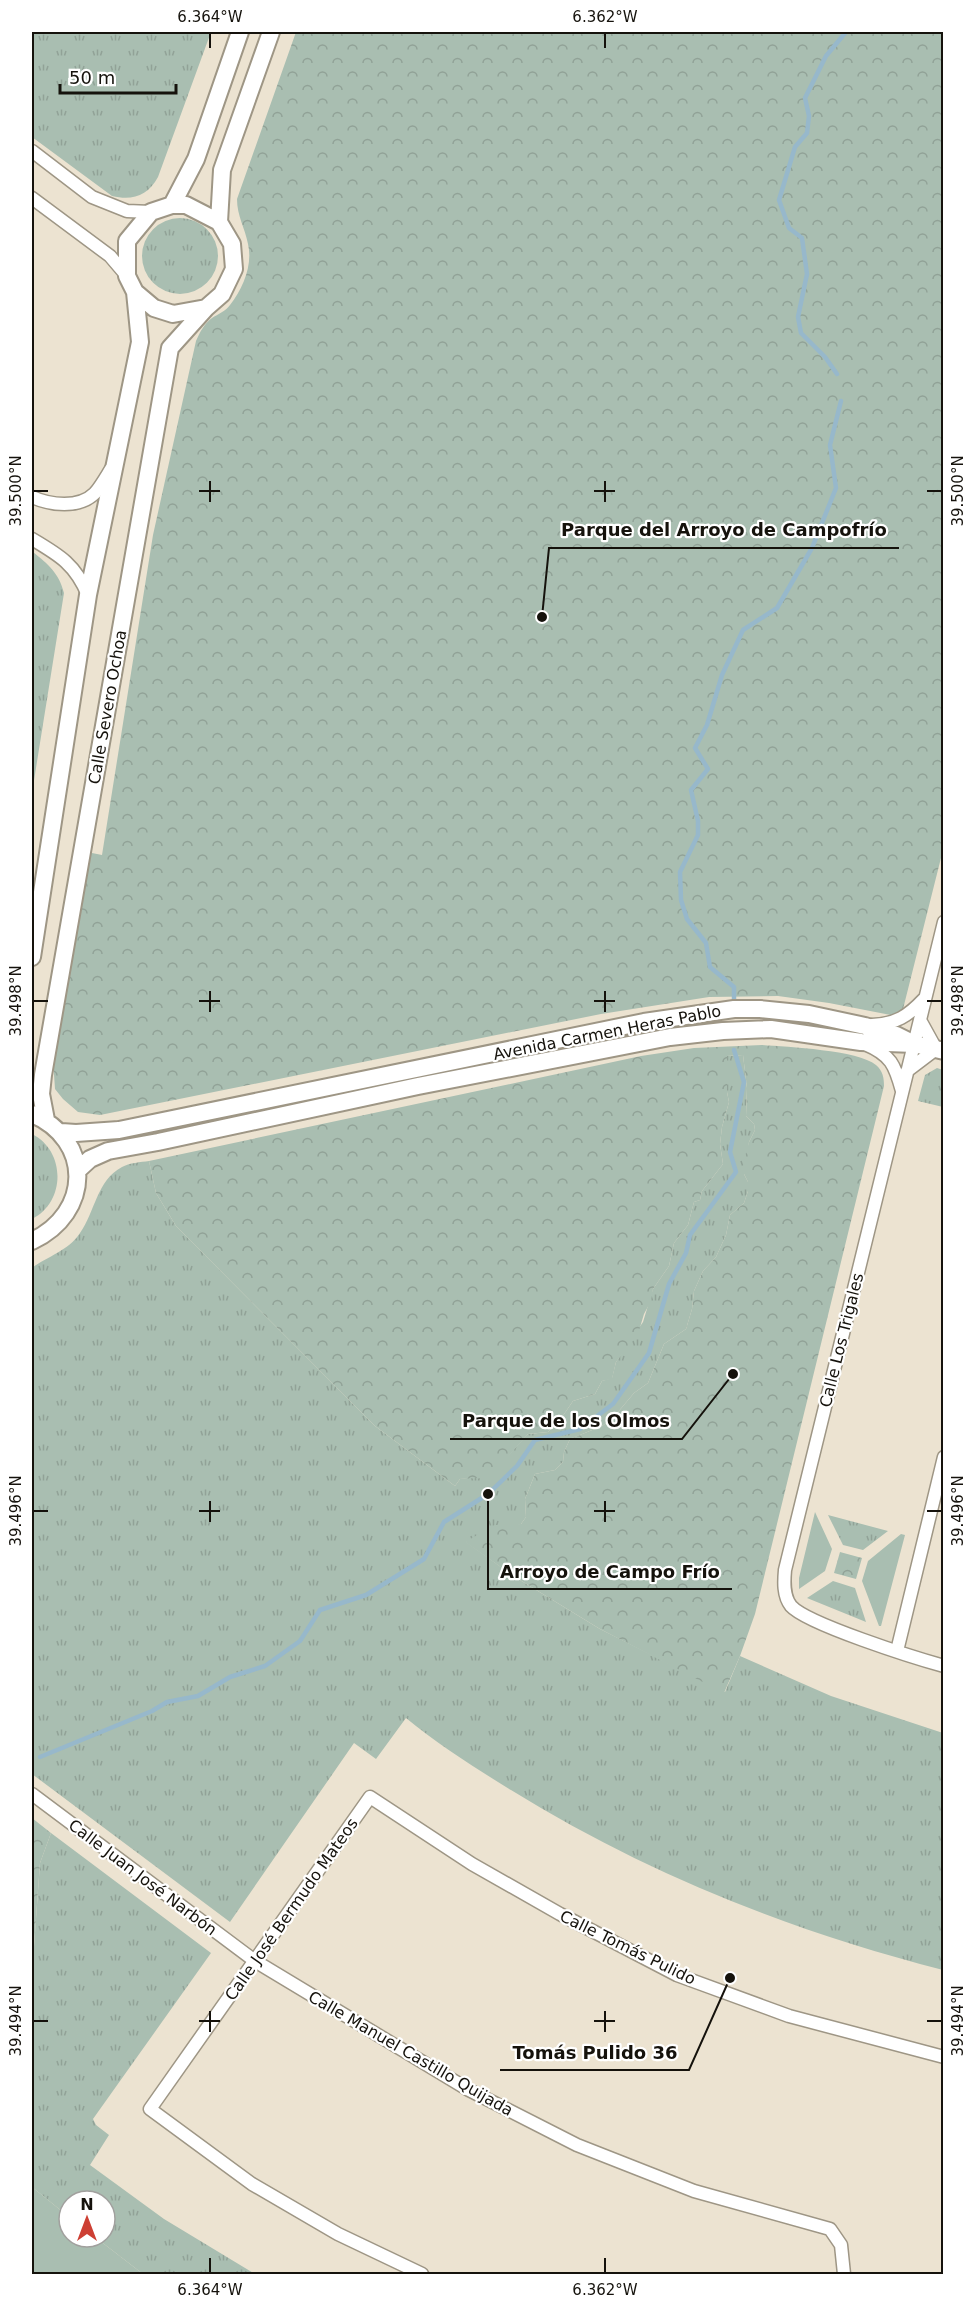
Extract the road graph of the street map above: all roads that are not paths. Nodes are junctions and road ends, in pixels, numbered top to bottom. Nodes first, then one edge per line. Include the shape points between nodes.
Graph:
1 (240, 32) edge
2 (271, 32) edge
3 (32, 150) edge
4 (32, 198) edge
5 (172, 205) junction
6 (151, 212) junction
7 (219, 222) junction
8 (127, 276) junction
9 (135, 292) junction
10 (206, 308) junction
11 (114, 466) junction
12 (32, 497) edge
13 (32, 539) edge
14 (88, 594) junction
15 (944, 922) edge
16 (32, 957) edge
17 (925, 998) junction
18 (920, 1020) junction
19 (863, 1034) junction
20 (914, 1044) junction
21 (940, 1050) edge
22 (907, 1071) junction
23 (902, 1091) junction
24 (39, 1117) edge
25 (61, 1132) junction
26 (78, 1170) junction
27 (32, 1241) edge
28 (944, 1457) edge
29 (897, 1651) junction
30 (944, 1666) edge
31 (32, 1794) edge
32 (370, 1797) joint
33 (255, 1961) junction
34 (944, 2057) edge
35 (422, 2274) edge
36 (844, 2274) edge

1 - 5 main road via 196,159
2 - 7 main road via 222,170
3 - 6 street via 92,197 127,210
4 - 8 street via 110,256
5 - 6 main road
5 - 7 main road via 186,205
6 - 8 main road via 127,241
7 - 10 main road via 232,244 234,269 222,294
8 - 9 main road
9 - 10 main road via 154,308 173,314
9 - 11 main road via 140,342
10 - 24 main road, Calle Severo Ochoa via 170,348 43,1075
11 - 12 street via 93,495 70,504 47,504
11 - 14 main road
13 - 14 street via 64,558
14 - 16 main road
15 - 17 street, Calle Los Trigales
17 - 18 street, Calle Los Trigales
17 - 19 street via 909,1016
18 - 20 street, Calle Los Trigales
18 - 21 street
19 - 20 main road, Avenida Carmen Heras Pablo via 896,1035
19 - 23 street via 890,1059
19 - 25 main road, Avenida Carmen Heras Pablo via 809,1014 734,1009 679,1016 155,1123 101,1132
19 - 26 main road, Avenida Carmen Heras Pablo via 771,1029 670,1037 108,1151
20 - 21 main road, Avenida Carmen Heras Pablo
20 - 22 street, Calle Los Trigales
21 - 22 street
22 - 23 street, Calle Los Trigales
23 - 29 street, Calle Los Trigales via 785,1570 784,1589 791,1606 814,1620
24 - 25 main road
25 - 26 main road
26 - 27 main road via 77,1192 61,1220
28 - 29 street
29 - 30 street
31 - 33 street, Calle Juan José Narbón
32 - 33 street, Calle José Bermudo Mateos
32 - 34 street, Calle Tomás Pulido via 472,1864 677,1974 789,2016
33 - 35 street, Calle José Bermudo Mateos via 150,2109 252,2184 338,2234
33 - 36 street, Calle Manuel Castillo Quijada via 469,2090 577,2145 694,2191 830,2229 841,2245

